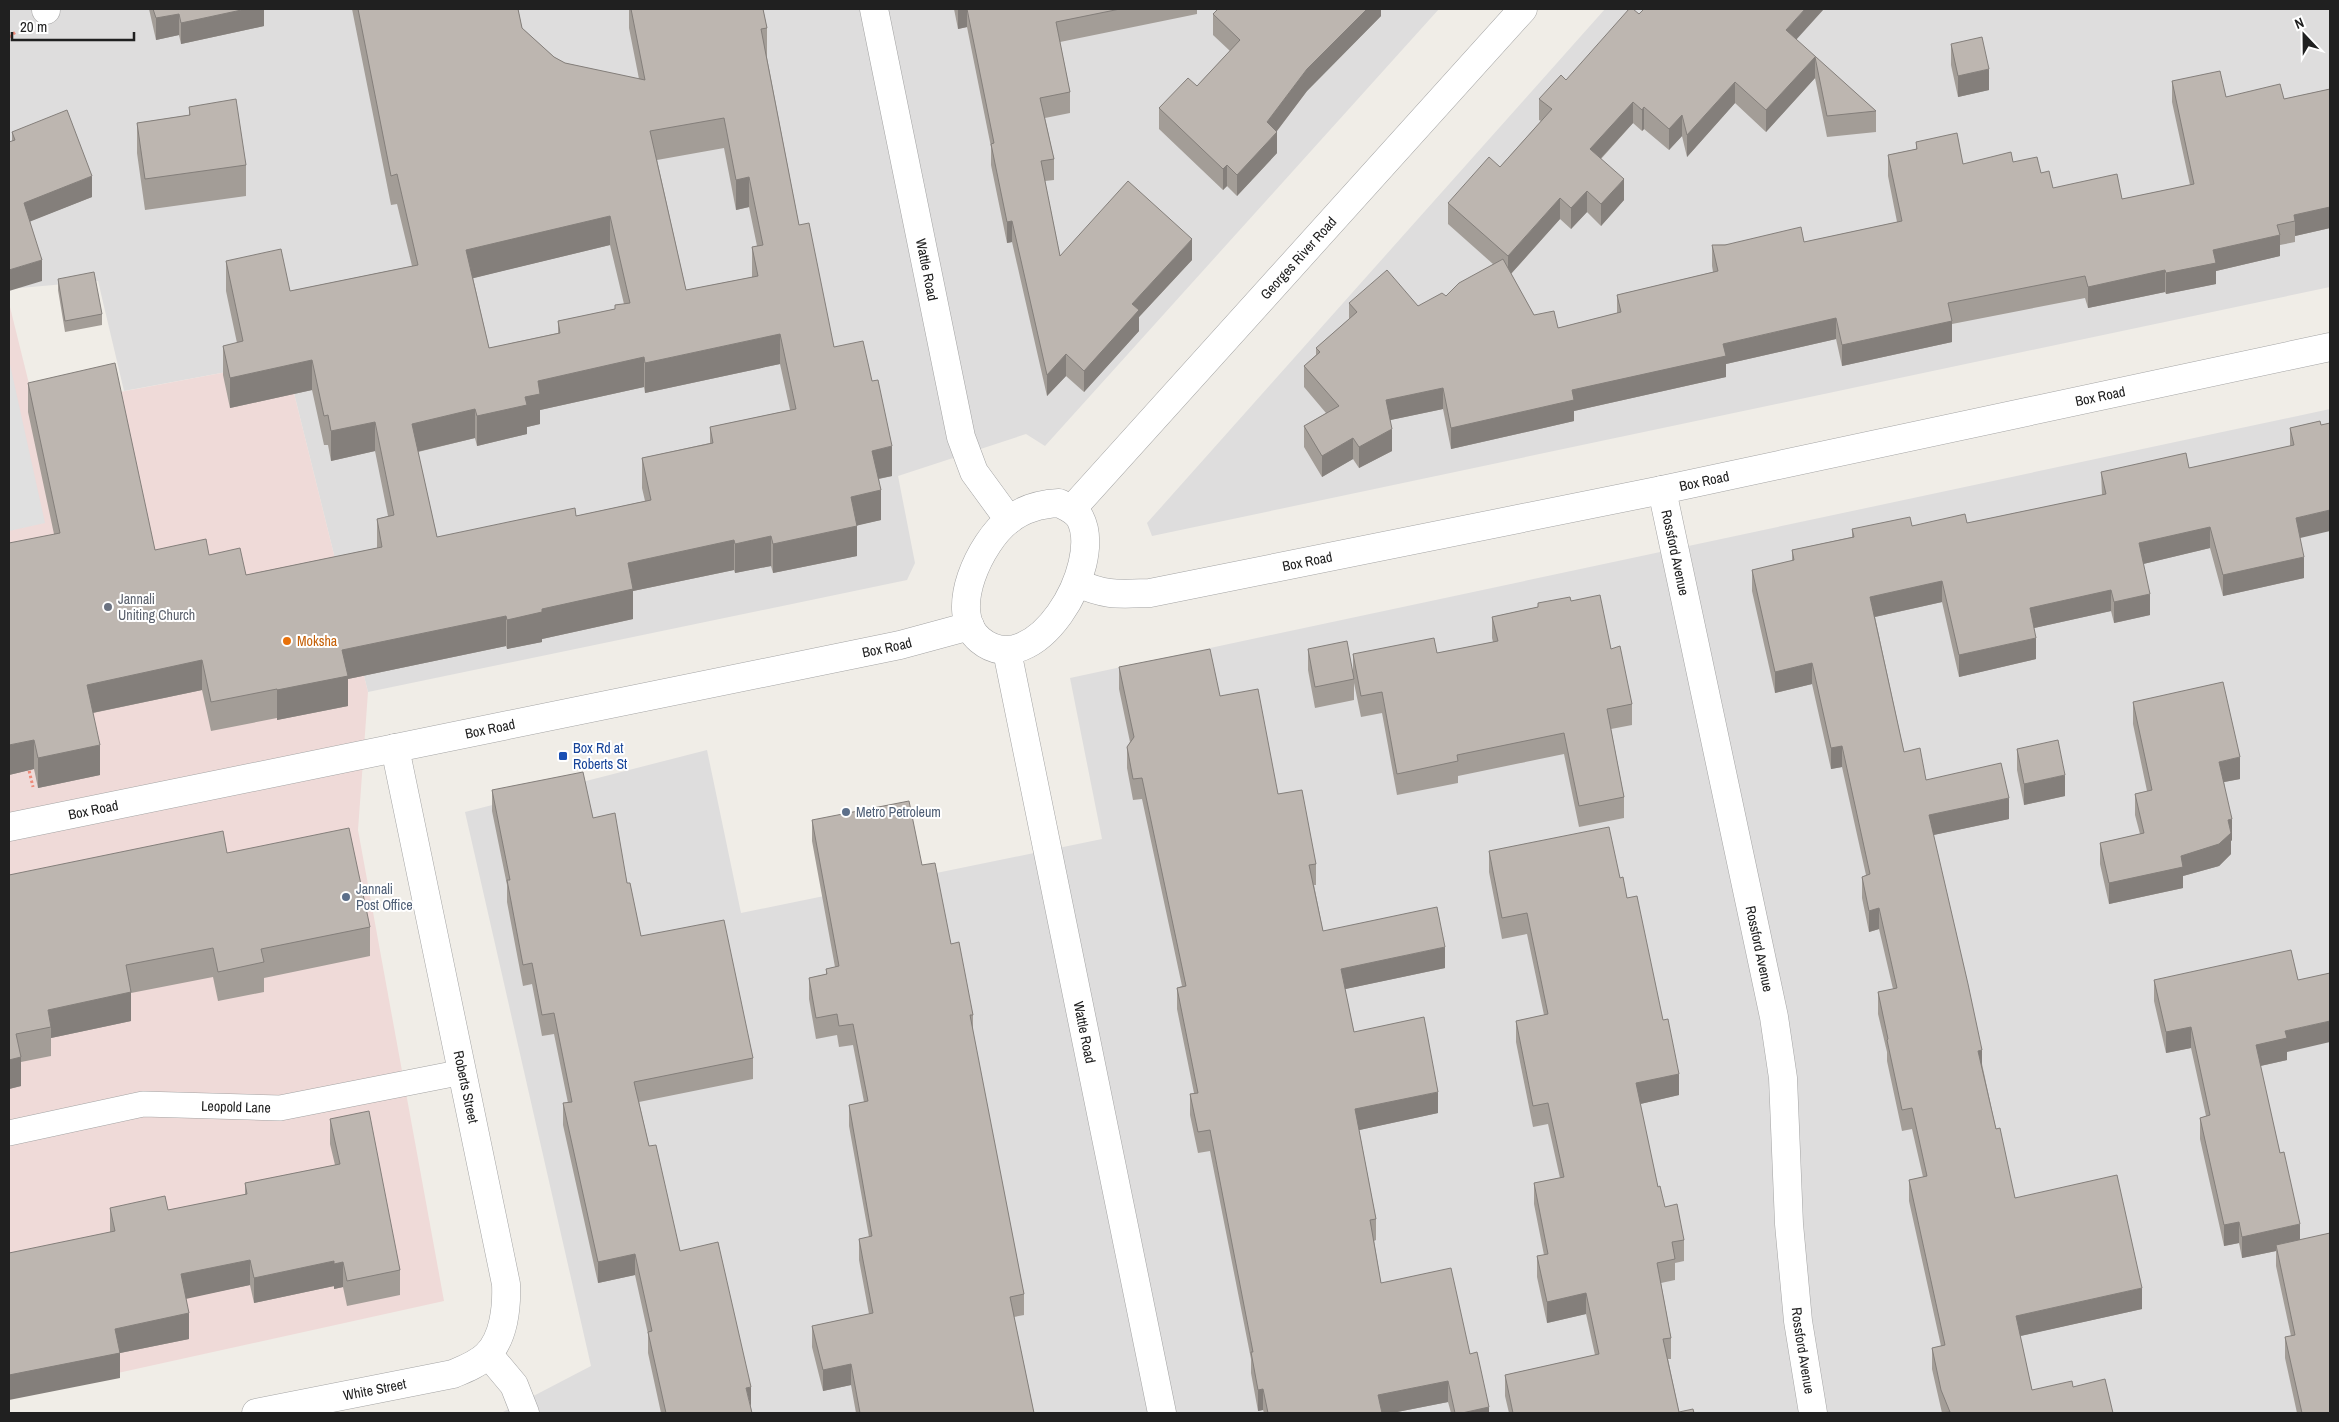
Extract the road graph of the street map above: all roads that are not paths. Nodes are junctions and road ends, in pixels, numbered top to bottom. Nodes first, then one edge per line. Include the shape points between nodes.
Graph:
1 (874, 9) edge
2 (1524, 9) edge
3 (2330, 347) edge
4 (1662, 490) junction
5 (1072, 509) junction
6 (1009, 520) junction
7 (1077, 583) junction
8 (970, 626) junction
9 (1007, 651) junction
10 (395, 748) junction
11 (9, 827) edge
12 (463, 1072) junction
13 (9, 1133) edge
14 (488, 1354) junction
15 (256, 1413) edge
16 (525, 1413) edge
17 (1162, 1413) edge
18 (1812, 1413) edge

1 - 6 street, Wattle Road via 961,437 974,472
2 - 5 street, Georges River Road
3 - 4 street, Box Road
4 - 7 street, Box Road via 1150,593 1099,593
4 - 18 street, Rossford Avenue via 1774,1017 1783,1078 1798,1321
5 - 6 street via 1059,503 1040,504
5 - 7 street via 1080,518 1084,532 1085,550
6 - 8 street via 993,536 973,572 967,590 966,610
7 - 9 street via 1068,601 1039,637
8 - 9 street via 978,639 991,648
8 - 10 street, Box Road via 900,645
9 - 17 street, Wattle Road
10 - 11 street, Box Road
10 - 12 street, Roberts Street
12 - 13 lane, Leopold Lane via 280,1108 143,1104
12 - 14 street, Roberts Street via 506,1284 503,1325
14 - 15 street, White Street via 473,1366 447,1376
14 - 16 street via 514,1385

